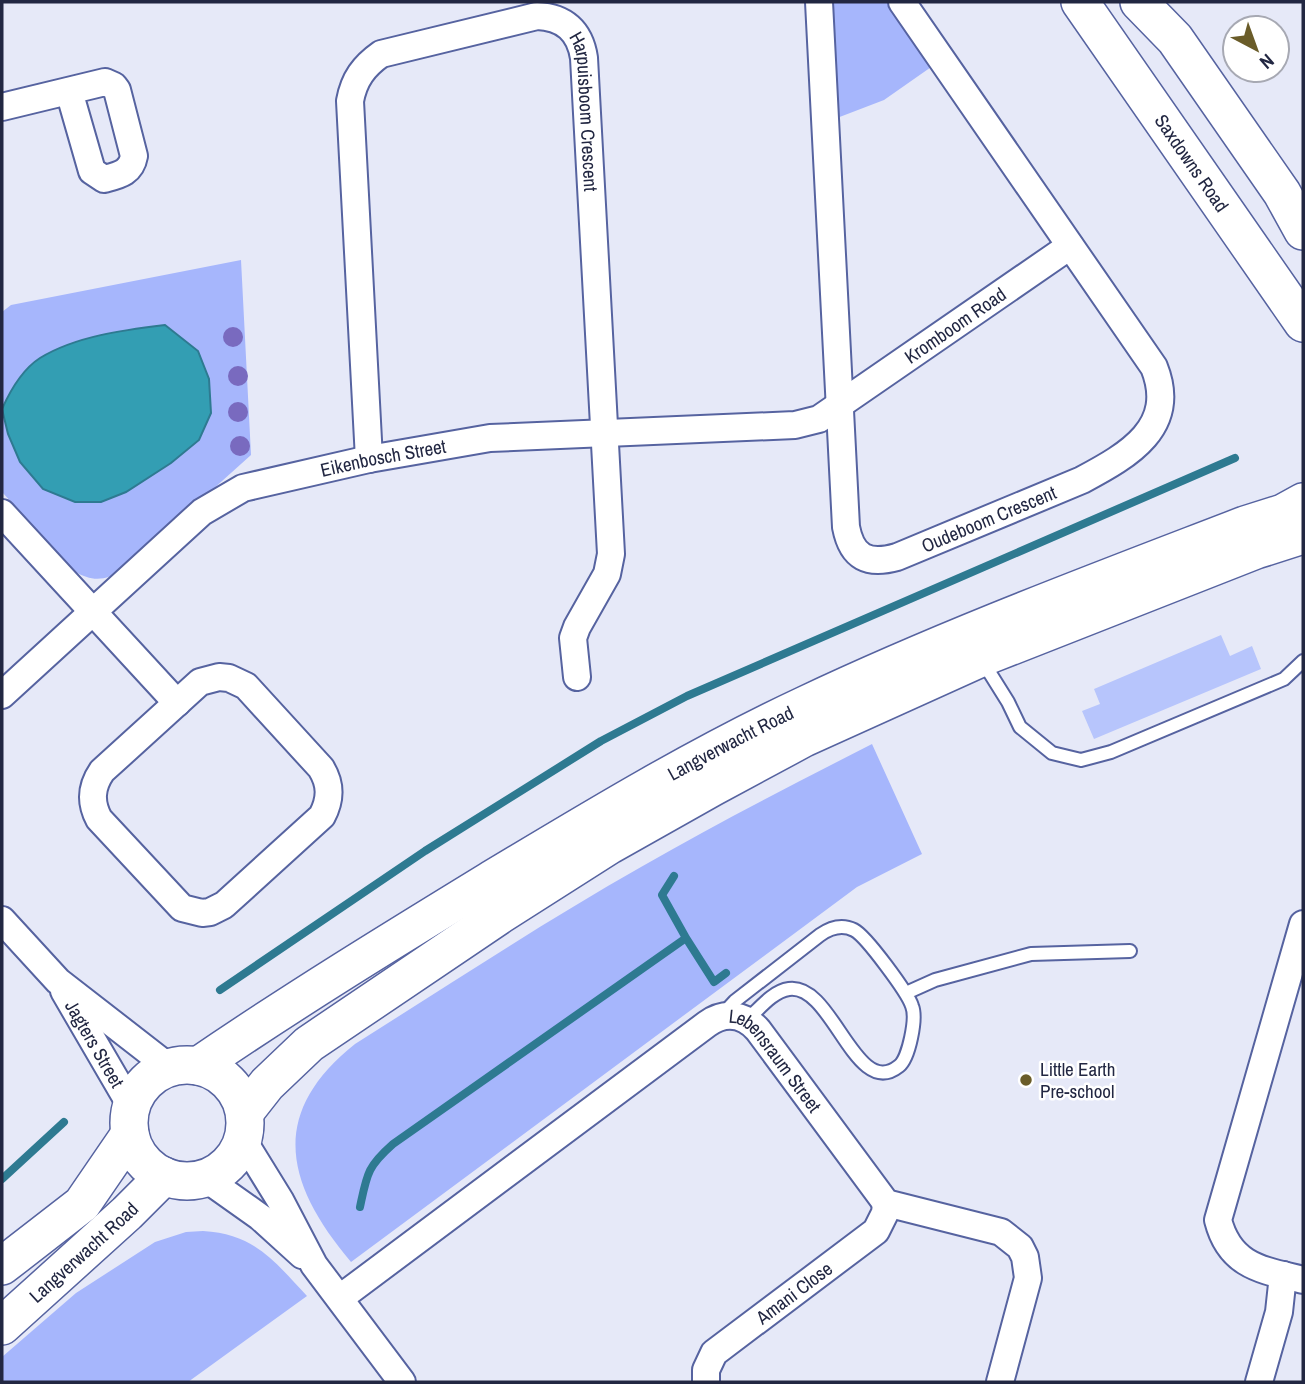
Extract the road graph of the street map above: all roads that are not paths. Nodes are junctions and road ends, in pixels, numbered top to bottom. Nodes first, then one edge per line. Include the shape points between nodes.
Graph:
1 (818, 2) edge
2 (902, 2) edge
3 (1080, 2) edge
4 (1139, 2) edge
5 (69, 91) dead end
6 (2, 107) edge
7 (1303, 231) edge
8 (1070, 246) junction
9 (1303, 323) edge
10 (839, 406) junction
11 (604, 433) junction
12 (369, 459) junction
13 (1303, 502) edge
14 (2, 513) edge
15 (1299, 540) edge
16 (92, 612) junction
17 (981, 659) junction
18 (1303, 661) edge
19 (577, 677) dead end
20 (2, 695) edge
21 (177, 703) junction
22 (2, 920) edge
23 (1303, 924) edge
24 (1130, 951) dead end
25 (58, 981) junction
26 (906, 993) junction
27 (720, 1016) junction
28 (747, 1020) junction
29 (184, 1067) junction
30 (130, 1120) junction
31 (244, 1126) junction
32 (164, 1176) junction
33 (205, 1178) junction
34 (886, 1203) junction
35 (314, 1265) junction
36 (2, 1266) edge
37 (1293, 1278) edge
38 (340, 1298) junction
39 (2, 1326) edge
40 (402, 1382) edge
41 (706, 1382) edge
42 (1000, 1382) edge
43 (1259, 1382) edge

1 - 10 street, Oudeboom Crescent
2 - 8 street, Oudeboom Crescent
3 - 9 street, Saxdowns Road
4 - 7 street via 1175,39
5 - 6 street
8 - 10 street, Kromboom Road
8 - 10 street, Oudeboom Crescent via 1154,367 1161,386 1156,424 1110,465 879,562 857,553 849,543
10 - 11 street, Eikenbosch Street via 819,419 794,425
11 - 12 street, Eikenbosch Street via 491,438
11 - 12 street, Harpuisboom Crescent via 582,45 566,24 537,16 382,54 355,81 350,101
11 - 19 street, Harpuisboom Crescent via 611,554 607,574 573,638
12 - 16 street, Eikenbosch Street via 258,483 229,494 202,512
13 - 29 street, Langverwacht Road via 891,665 698,759
14 - 16 street
15 - 17 street, Langverwacht Road via 1256,551
16 - 20 street, Eikenbosch Street
16 - 21 street
17 - 18 lane via 1020,727 1052,753 1081,760 1111,752 1284,679
17 - 31 street, Langverwacht Road via 804,738 610,845 309,1044 267,1084
21 - 21 street via 102,771 93,799 99,819 174,901 192,912 210,912 224,905 322,816 329,800 329,783 321,768 246,685 209,678
22 - 25 street, Jagters Street
23 - 37 street via 1218,1220 1226,1242 1243,1261
24 - 26 lane via 1031,954 935,980
25 - 29 street, Jagters Street
25 - 30 street, Jagters Street
26 - 27 lane via 860,934 837,927 820,935
26 - 28 lane via 914,1016 906,1056 898,1067 886,1072 865,1066 817,1000 805,991 780,992
27 - 28 street, Lebensraum Street
27 - 38 street, Lebensraum Street
28 - 34 street, Lebensraum Street
29 - 30 street via 146,1082
29 - 31 street via 211,1070 228,1082 240,1099
30 - 32 street via 134,1147
30 - 36 street, Langverwacht Road via 82,1203
31 - 33 street via 229,1164
31 - 35 street
32 - 33 street
32 - 39 street, Langverwacht Road
33 - 35 street via 260,1217
34 - 41 street, Amani Close via 876,1231 714,1353
34 - 42 street via 1001,1232 1020,1247 1028,1278
35 - 38 street
37 - 43 street
38 - 40 street

